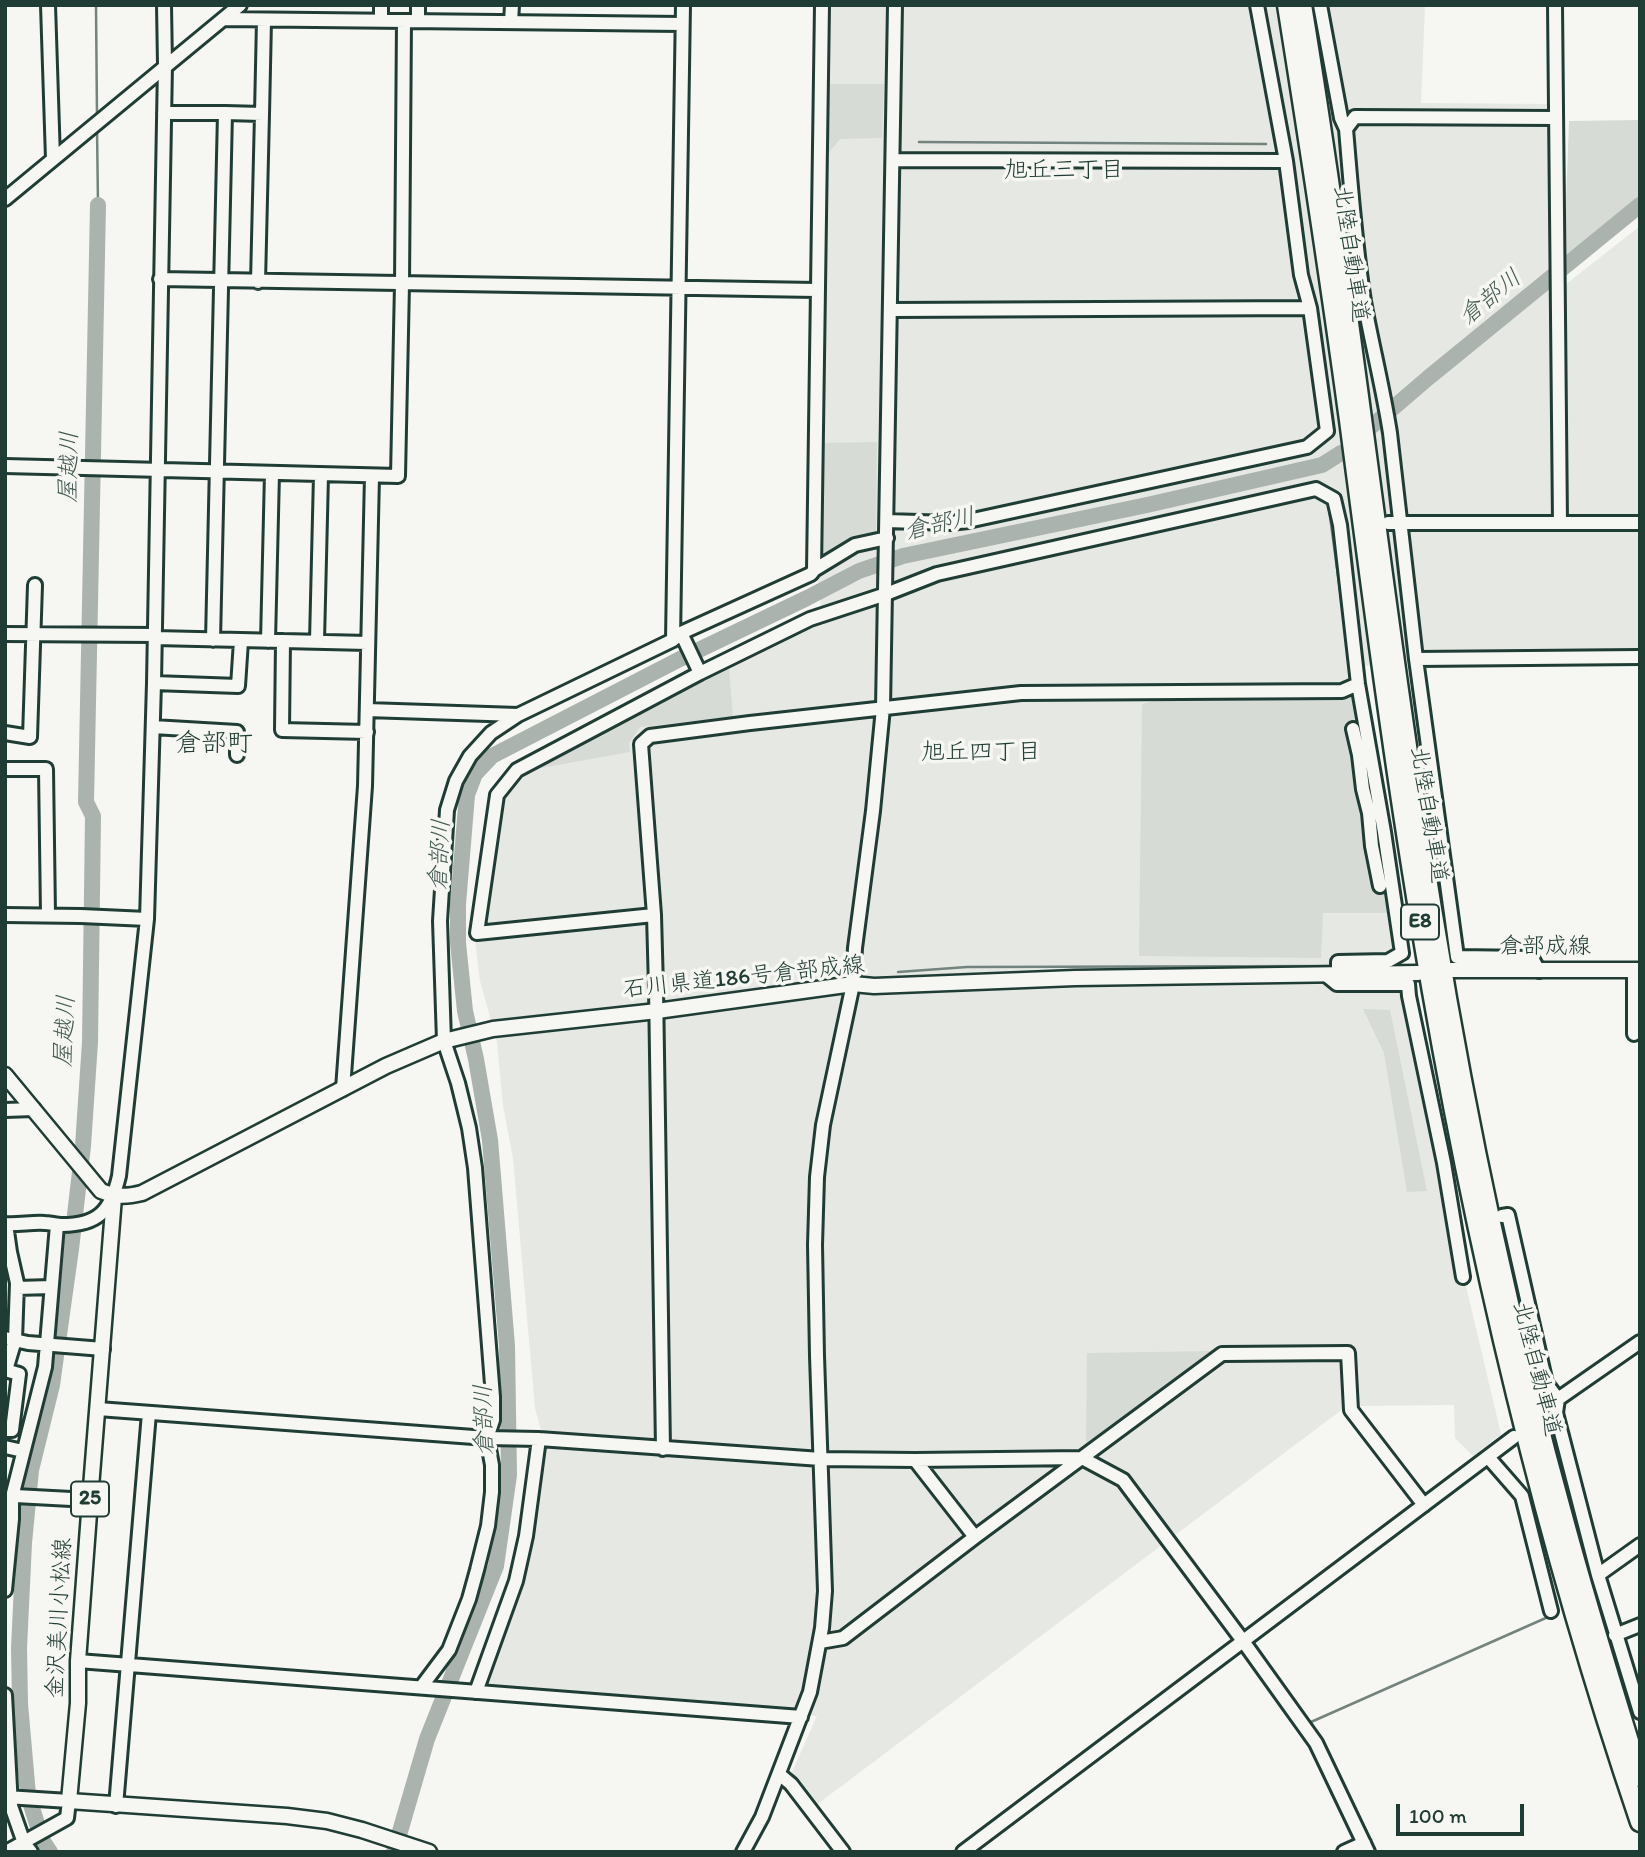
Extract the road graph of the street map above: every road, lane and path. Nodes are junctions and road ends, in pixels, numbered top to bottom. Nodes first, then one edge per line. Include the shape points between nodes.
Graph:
1 (48, 5) edge
2 (164, 5) edge
3 (240, 5) edge
4 (381, 5) edge
5 (418, 5) edge
6 (512, 5) edge
7 (683, 5) edge
8 (822, 5) edge
9 (895, 5) edge
10 (1257, 5) edge
11 (1287, 5) edge
12 (1302, 5) edge
13 (1320, 5) edge
14 (1555, 5) edge
15 (223, 19) junction
16 (264, 20) junction
17 (381, 20) junction
18 (404, 20) junction
19 (418, 20) junction
20 (512, 23) junction
21 (682, 24) junction
22 (165, 65) junction
23 (164, 113) junction
24 (225, 113) junction
25 (262, 114) junction
26 (1555, 118) junction
27 (1346, 129) junction
28 (53, 159) junction
29 (893, 160) junction
30 (1286, 161) junction
31 (5, 199) edge
32 (160, 279) junction
33 (220, 281) junction
34 (258, 282) junction
35 (402, 284) junction
36 (678, 289) junction
37 (816, 290) junction
38 (1310, 308) junction
39 (891, 310) junction
40 (5, 466) edge
41 (157, 470) junction
42 (218, 471) junction
43 (272, 473) junction
44 (321, 475) junction
45 (372, 476) junction
46 (887, 521) junction
47 (1394, 523) junction
48 (1560, 523) junction
49 (1640, 523) edge
50 (887, 542) junction
51 (814, 570) junction
52 (35, 585) dead end
53 (886, 594) junction
54 (5, 634) edge
55 (34, 635) junction
56 (155, 636) junction
57 (679, 637) junction
58 (213, 640) junction
59 (241, 641) junction
60 (268, 641) junction
61 (283, 641) junction
62 (317, 641) junction
63 (368, 643) junction
64 (1640, 657) edge
65 (1416, 659) junction
66 (699, 670) junction
67 (154, 683) junction
68 (1358, 684) junction
69 (883, 709) junction
70 (367, 710) junction
71 (518, 715) junction
72 (153, 727) junction
73 (1353, 729) dead end
74 (367, 732) junction
75 (5, 733) edge
76 (237, 755) dead end
77 (5, 769) edge
78 (1381, 888) junction
79 (5, 915) edge
80 (48, 915) junction
81 (654, 915) junction
82 (147, 919) junction
83 (1451, 970) dead end
84 (1637, 970) edge
85 (1539, 971) junction
86 (1418, 973) dead end
87 (1332, 975) junction
88 (853, 984) junction
89 (657, 1011) junction
90 (1634, 1034) dead end
91 (446, 1041) junction
92 (5, 1076) edge
93 (343, 1089) junction
94 (34, 1109) junction
95 (5, 1110) edge
96 (114, 1196) junction
97 (1502, 1216) dead end
98 (6, 1224) edge
99 (59, 1225) junction
100 (8, 1254) edge
101 (1463, 1277) dead end
102 (13, 1285) edge
103 (51, 1287) junction
104 (11, 1306) edge
105 (10, 1339) edge
106 (1640, 1342) edge
107 (48, 1344) junction
108 (103, 1349) junction
109 (6, 1370) edge
110 (10, 1398) edge
111 (1558, 1399) junction
112 (36, 1402) junction
113 (98, 1409) junction
114 (1549, 1411) tunnel mouth
115 (149, 1413) junction
116 (5, 1430) edge
117 (1514, 1437) dead end
118 (490, 1438) junction
119 (536, 1439) junction
120 (5, 1447) edge
121 (663, 1449) junction
122 (23, 1451) junction
123 (1488, 1457) junction
124 (1082, 1458) junction
125 (821, 1459) junction
126 (915, 1460) junction
127 (11, 1497) edge
128 (90, 1500) junction
129 (1424, 1505) junction
130 (975, 1537) junction
131 (1640, 1545) edge
132 (1598, 1575) junction
133 (5, 1590) edge
134 (1551, 1611) dead end
135 (1640, 1625) edge
136 (1615, 1635) junction
137 (1243, 1641) junction
138 (820, 1642) junction
139 (78, 1661) junction
140 (129, 1665) junction
141 (424, 1687) junction
142 (471, 1691) junction
143 (5, 1695) edge
144 (1640, 1712) edge
145 (801, 1717) junction
146 (779, 1774) junction
147 (1640, 1777) edge
148 (10, 1798) edge
149 (69, 1801) junction
150 (116, 1806) junction
151 (1640, 1822) edge
152 (28, 1845) edge
153 (1366, 1847) edge
154 (422, 1849) edge
155 (6, 1852) edge
156 (743, 1852) edge
157 (843, 1852) edge
158 (963, 1852) edge
159 (1344, 1852) edge

1 - 28 street
2 - 22 street
3 - 15 street
4 - 17 street
5 - 19 street
6 - 20 street
7 - 21 street
8 - 37 street
9 - 29 street
10 - 30 street
11 - 151 highway, 北陸自動車道 / E8 via 1424,950 1464,1162 1547,1515
12 - 147 highway, 北陸自動車道 / E8 via 1434,923 1462,1079 1533,1403
13 - 27 street
14 - 26 street
15 - 16 street
15 - 22 street
16 - 17 street
16 - 25 street
17 - 18 street
18 - 19 street
18 - 35 street
19 - 20 street
20 - 21 street
21 - 36 street
22 - 23 street
22 - 28 street
23 - 24 street
23 - 32 street
24 - 25 street
24 - 33 street
25 - 34 street
26 - 27 street via 1355,117
26 - 48 street
27 - 47 street via 1347,212 1385,398
28 - 31 street
29 - 30 street
29 - 39 street
30 - 38 street via 1300,213 1301,275
32 - 33 street
32 - 41 street
33 - 34 street
33 - 42 street
34 - 35 street
35 - 36 street
35 - 45 street via 398,476
36 - 37 street
36 - 57 street
37 - 51 street
38 - 39 street
38 - 46 street via 1327,431 1307,447 968,520
39 - 46 street
40 - 41 street
41 - 42 street
41 - 56 street
42 - 43 street
42 - 58 street
43 - 44 street
43 - 60 street
44 - 45 street
44 - 62 street
45 - 63 street
46 - 50 street
47 - 48 street
47 - 65 street
48 - 49 street
50 - 51 street via 855,545
50 - 53 street
51 - 57 street
52 - 55 street
53 - 66 street via 810,619
53 - 68 street via 937,574 1317,489 1334,499
53 - 69 street
54 - 55 street
55 - 56 street
55 - 75 street via 30,737
56 - 58 street
56 - 67 street
57 - 66 street
57 - 71 street
58 - 59 street
59 - 60 street
59 - 67 street via 238,686
60 - 61 street
61 - 62 street
61 - 74 street via 282,730
62 - 63 street
63 - 70 street
64 - 65 street
65 - 85 street via 1426,772 1457,957 1532,958
66 - 81 street via 517,770 496,795 477,933
67 - 72 street
68 - 69 street via 1342,691 1021,693
68 - 78 street via 1382,780
69 - 81 street via 650,736 641,744
69 - 88 street
70 - 71 street
70 - 74 street
71 - 91 street via 491,733 470,756 447,810 440,920
72 - 76 street via 237,732
72 - 82 street
73 - 78 street
74 - 93 street
77 - 80 street via 47,769
78 - 87 street via 1402,953 1388,961 1338,962
79 - 80 street
80 - 82 street
81 - 89 street
82 - 96 street
83 - 85 main road, 倉部成線
84 - 85 main road, 倉部成線
84 - 90 street
86 - 87 main road, 石川県道186号倉部成線
87 - 88 main road, 石川県道186号倉部成線
87 - 101 street via 1337,984 1408,984 1459,1226
88 - 89 main road, 石川県道186号倉部成線
88 - 125 street via 823,1125 817,1177
89 - 91 main road, 石川県道186号倉部成線 via 493,1029
89 - 121 street
91 - 93 main road, 石川県道186号倉部成線
91 - 118 street via 475,1168 493,1397
92 - 94 main road
93 - 96 main road, 石川県道186号倉部成線 via 142,1193
94 - 95 street
94 - 96 main road via 92,1181
96 - 99 street via 92,1221
96 - 108 main road, 金沢美川小松線 / 25
97 - 111 street via 1508,1215 1546,1383
98 - 99 street
98 - 100 street
99 - 103 street
100 - 102 street
102 - 103 street
102 - 104 street
103 - 107 street
104 - 105 street
105 - 107 street
105 - 109 street
106 - 111 street
107 - 108 street
107 - 112 street
108 - 113 main road, 金沢美川小松線 / 25
109 - 110 street via 19,1374
110 - 112 street
110 - 116 street via 12,1430
111 - 114 street
111 - 132 street via 1556,1413
112 - 122 street
113 - 115 street
113 - 128 main road, 金沢美川小松線 / 25
115 - 118 street
115 - 140 street
117 - 123 street
118 - 119 street
118 - 141 street via 492,1492 478,1570 449,1650
119 - 121 street
119 - 142 street via 526,1536 516,1581
120 - 122 street
121 - 125 street
122 - 127 street
123 - 129 street
123 - 134 street via 1522,1496
124 - 126 street
124 - 129 street via 1222,1354 1348,1353 1351,1410
124 - 130 street
124 - 137 street via 1123,1480
125 - 126 street
125 - 138 street via 825,1591
126 - 130 street
127 - 128 street
127 - 133 street
128 - 139 main road, 金沢美川小松線 / 25
129 - 137 street
130 - 138 street via 842,1638
131 - 132 street
132 - 136 street
135 - 136 street
136 - 144 street
137 - 153 street via 1316,1743
137 - 158 street
138 - 145 street
139 - 140 street
139 - 149 main road, 金沢美川小松線 / 25
140 - 141 street
140 - 150 street
141 - 142 street
142 - 145 street
143 - 148 street
145 - 146 street
146 - 156 street
146 - 157 street
148 - 149 street
148 - 152 street
149 - 150 main road
149 - 152 street via 67,1818
150 - 154 main road via 327,1821
152 - 155 street
153 - 159 street

